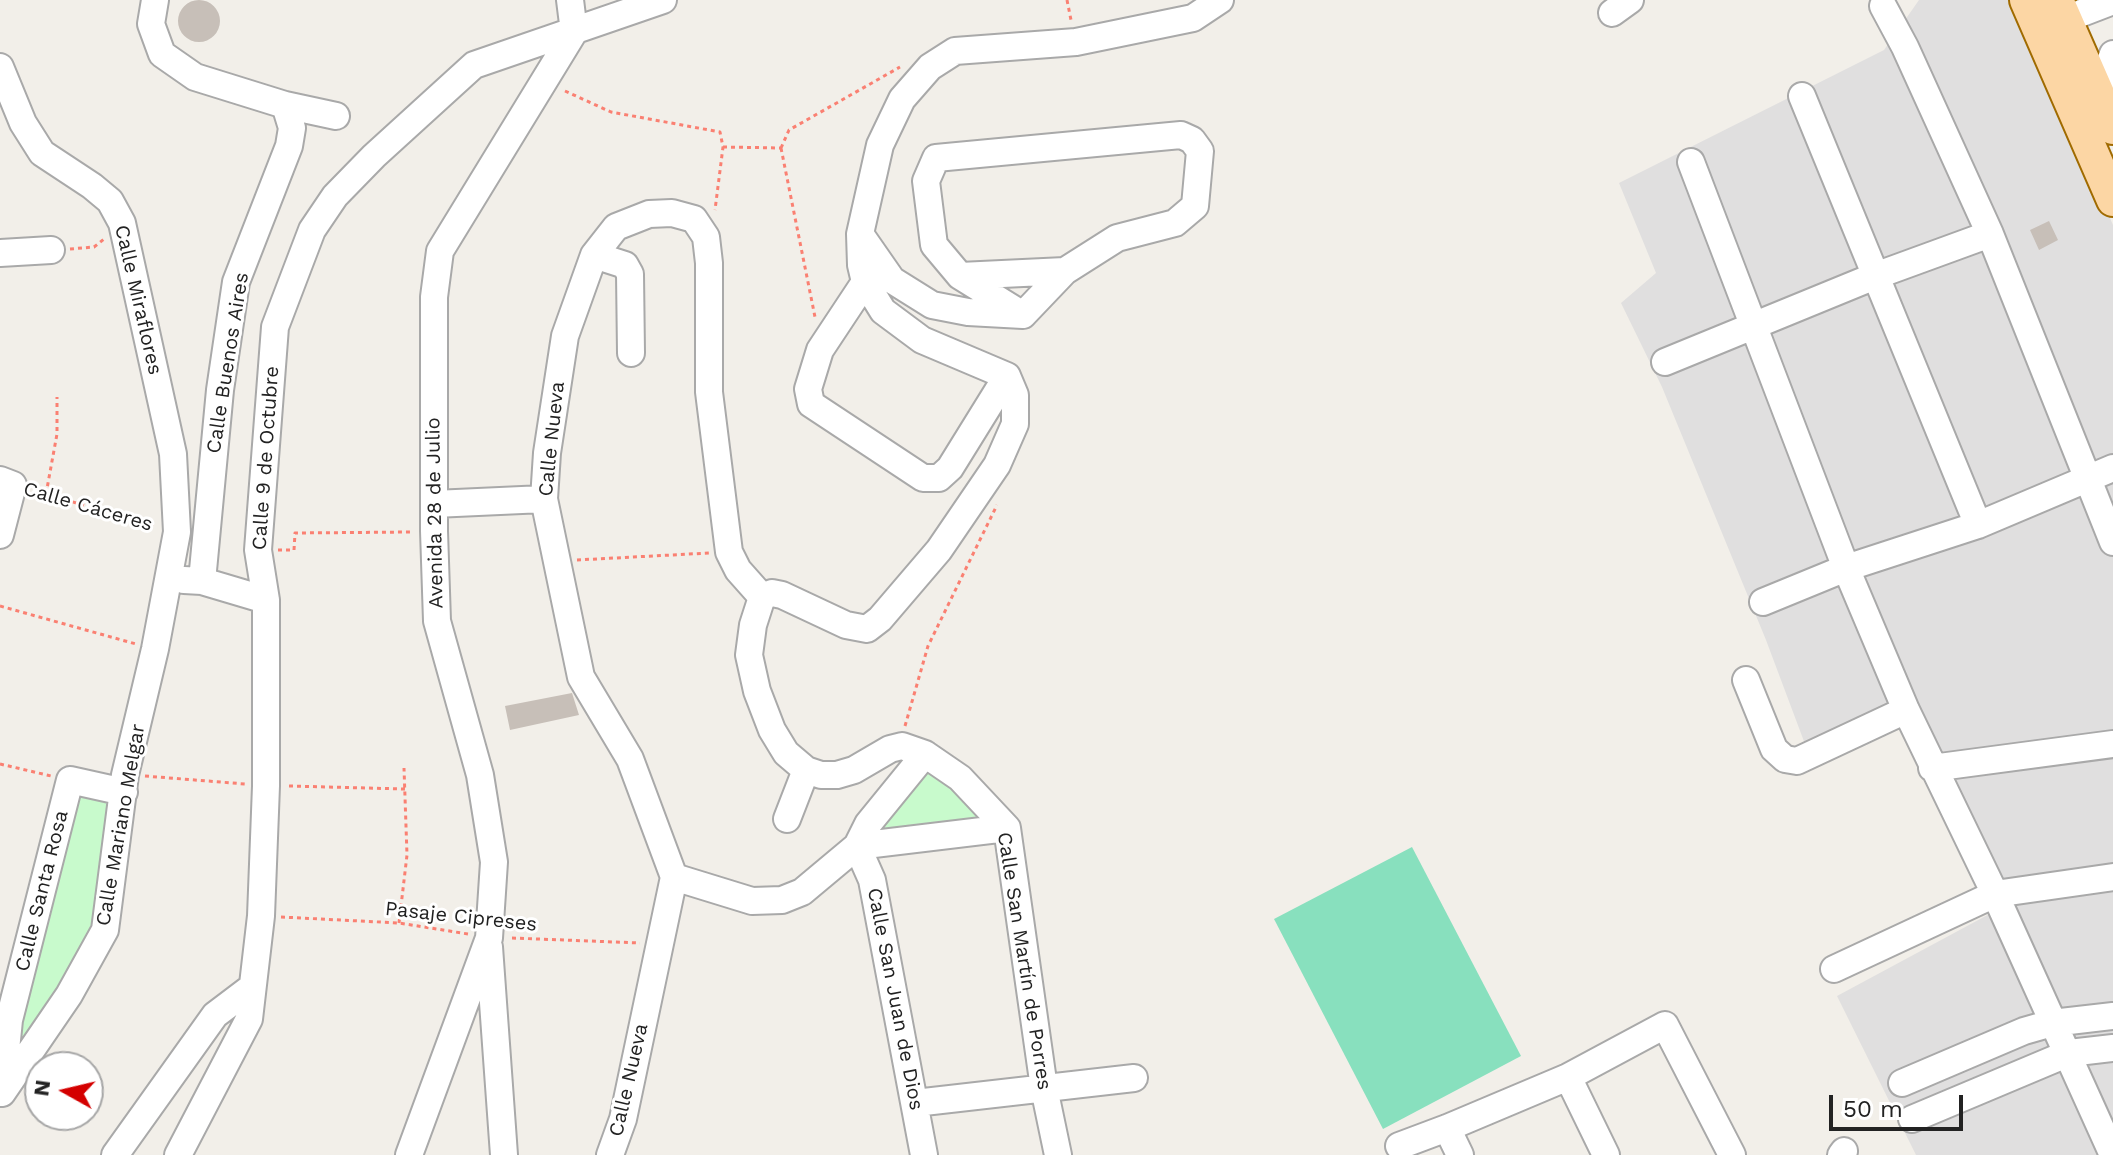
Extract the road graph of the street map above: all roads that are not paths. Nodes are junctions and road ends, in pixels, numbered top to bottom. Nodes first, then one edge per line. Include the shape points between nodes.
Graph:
1 (155, 0) edge
2 (570, 0) edge
3 (663, 0) edge
4 (1220, 0) edge
5 (2026, 0) edge
6 (2113, 1) edge
7 (1883, 6) dead end
8 (2061, 10) edge
9 (574, 32) junction
10 (2113, 54) edge
11 (0, 67) edge
12 (2098, 91) junction
13 (1802, 96) dead end
14 (285, 105) junction
15 (336, 116) dead end
16 (2113, 128) edge
17 (1691, 162) dead end
18 (2113, 200) edge
19 (860, 234) junction
20 (1990, 234) junction
21 (51, 250) road end
22 (0, 253) edge
23 (594, 255) junction
24 (1065, 271) junction
25 (960, 276) junction
26 (1875, 276) junction
27 (865, 282) junction
28 (1023, 315) junction
29 (1756, 326) junction
30 (631, 353) dead end
31 (1665, 362) dead end
32 (1007, 376) junction
33 (2113, 468) edge
34 (2088, 479) junction
35 (6, 483) edge
36 (544, 499) junction
37 (434, 504) junction
38 (1978, 525) junction
39 (0, 535) edge
40 (2113, 542) edge
41 (1846, 568) junction
42 (169, 579) junction
43 (202, 581) junction
44 (762, 597) junction
45 (266, 600) junction
46 (1763, 602) dead end
47 (1746, 680) dead end
48 (1906, 710) junction
49 (2113, 744) edge
50 (913, 750) junction
51 (1932, 768) junction
52 (806, 770) junction
53 (124, 783) junction
54 (787, 819) dead end
55 (1007, 828) junction
56 (857, 846) junction
57 (674, 877) junction
58 (2113, 877) edge
59 (1995, 894) junction
60 (489, 938) junction
61 (1834, 969) dead end
62 (252, 987) junction
63 (2113, 1016) edge
64 (2052, 1023) junction
65 (2113, 1048) edge
66 (2069, 1053) junction
67 (1568, 1077) junction
68 (1134, 1078) dead end
69 (1902, 1083) dead end
70 (1044, 1088) junction
71 (1, 1095) edge
72 (915, 1103) junction
73 (1912, 1119) dead end
74 (1447, 1128) junction
75 (1399, 1146) dead end
76 (115, 1155) edge
77 (178, 1155) edge
78 (409, 1155) edge
79 (504, 1155) edge
80 (610, 1155) edge
81 (924, 1155) edge
82 (1058, 1155) edge
83 (1460, 1155) edge
84 (1606, 1155) edge
85 (1732, 1155) edge
86 (2113, 1155) edge

1 - 14 street via 151,24 162,54 195,77
2 - 9 street
3 - 9 street, Calle 9 de Octubre
4 - 19 street via 1193,18 1076,42 955,51 930,67 902,99 880,145
5 - 18 main road
6 - 8 street
7 - 20 street
8 - 12 main road
9 - 37 street, Avenida 28 de Julio via 440,251 434,297
9 - 45 street, Calle 9 de Octubre via 474,65 374,156 335,196 312,230 275,327 258,550
10 - 12 street
11 - 42 street, Calle Miraflores via 42,153 101,193 122,223 173,454 177,532
12 - 16 main road
13 - 26 street
14 - 15 street
14 - 43 street, Calle Buenos Aires via 292,128 289,146 236,282
17 - 29 street
19 - 27 street
19 - 28 street via 892,280 932,305
20 - 26 street
20 - 34 street
21 - 22 street
23 - 30 street via 625,265 630,274
23 - 36 street, Calle Nueva via 565,336
23 - 44 street, Calle Nueva via 616,227 649,214 694,219 706,237 709,392 729,552
24 - 25 street
24 - 25 street via 1117,238 1175,223 1195,206 1200,151 1192,140 1181,135 936,158 926,181 934,245
24 - 28 street
25 - 28 street
26 - 29 street
26 - 38 street
27 - 32 street via 883,311 922,340
27 - 32 street via 820,350 808,389 811,404 923,478 939,478
29 - 31 street
29 - 41 street
32 - 44 street via 1015,395 1015,424 997,465 939,550 880,619 867,629 846,625 782,595
33 - 34 street
34 - 38 street
34 - 40 street
35 - 39 street
36 - 37 street
36 - 57 street, Calle Nueva via 581,677 630,759
37 - 60 street, Avenida 28 de Julio via 437,621 480,775 494,862
38 - 41 street
41 - 46 street
41 - 48 street
42 - 43 street
42 - 53 street, Calle Mariano Melgar
43 - 45 street
44 - 52 street via 749,655 757,691 786,753
45 - 62 street, Calle 9 de Octubre via 266,786 261,916
47 - 48 street via 1774,749 1785,759 1797,761
48 - 51 street
49 - 51 street
50 - 52 street via 890,749 837,775
50 - 55 street, Calle San Martín de Porres via 960,778
50 - 56 street
51 - 59 street
52 - 54 street
53 - 71 street, Calle Mariano Melgar via 105,930 69,995
53 - 71 street, Calle Santa Rosa via 70,780 9,1020
55 - 56 street
55 - 70 street, Calle San Martín de Porres
56 - 57 street via 802,892 782,900 752,901
56 - 72 street, Calle San Juan de Dios via 872,880
57 - 80 street, Calle Nueva via 623,1119
58 - 59 street
59 - 61 street
59 - 64 street
60 - 78 street, Avenida 28 de Julio
60 - 79 street
62 - 76 street via 215,1015
62 - 77 street, Calle 9 de Octubre via 249,1019
63 - 64 street
64 - 66 street
64 - 69 street
65 - 66 street
66 - 73 street
66 - 86 street
67 - 74 street
67 - 84 street
67 - 85 street via 1665,1025
68 - 70 street
70 - 72 street
70 - 82 street, Calle San Martín de Porres
72 - 81 street, Calle San Juan de Dios
74 - 75 street
74 - 83 street

